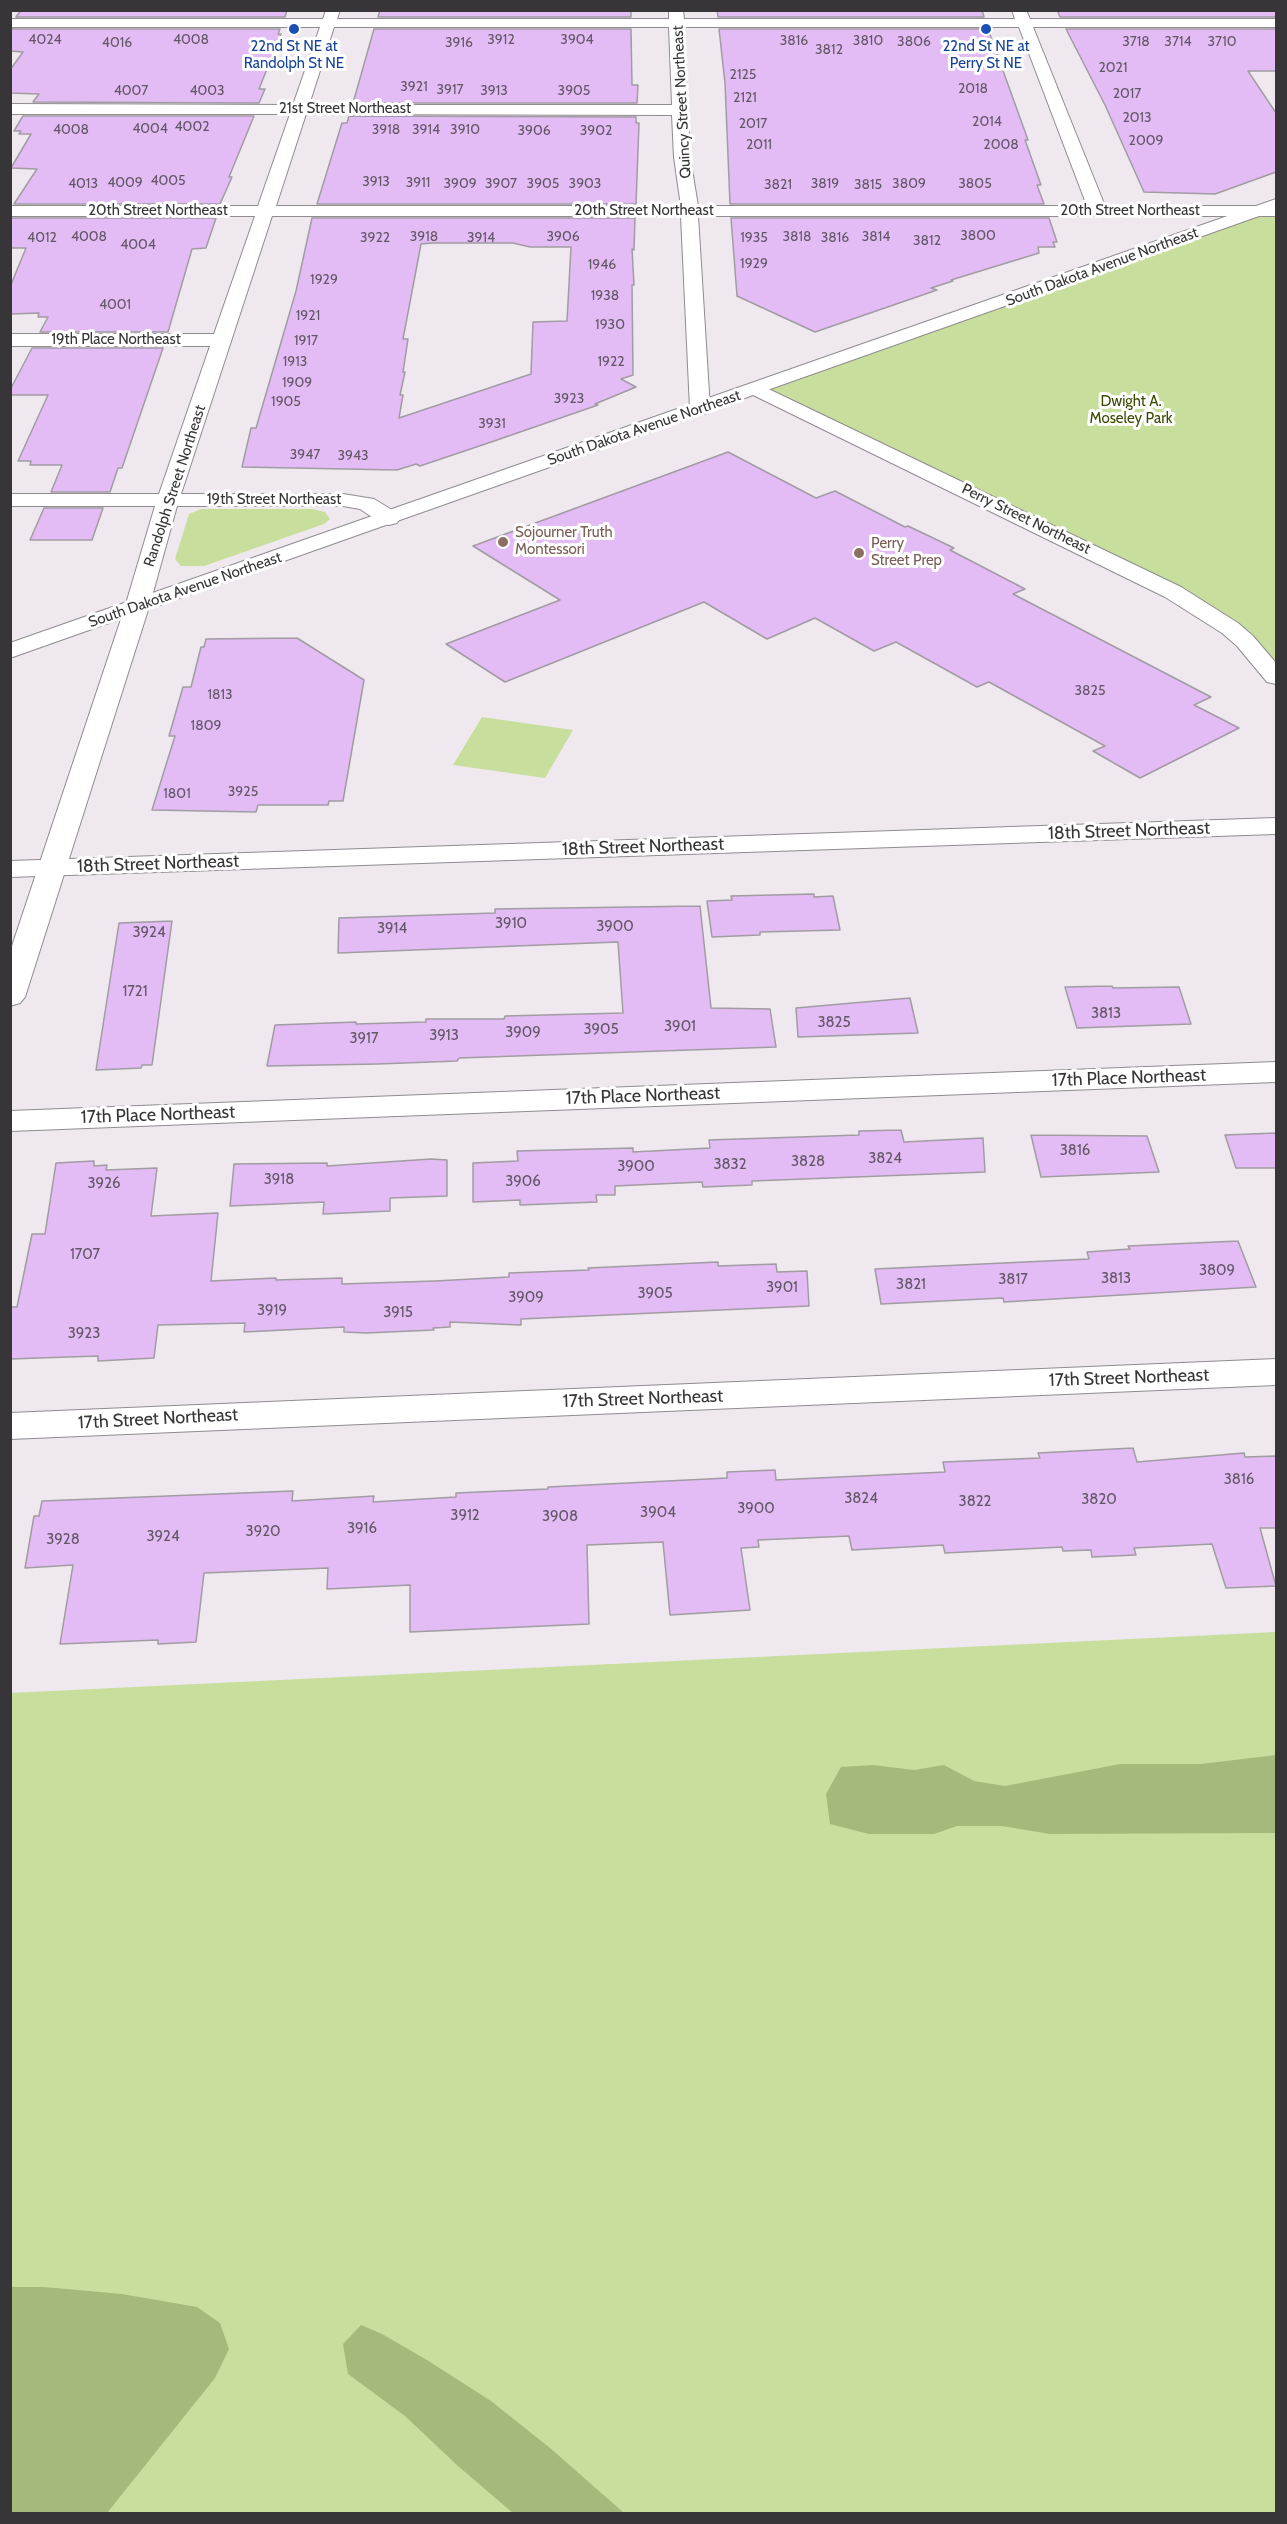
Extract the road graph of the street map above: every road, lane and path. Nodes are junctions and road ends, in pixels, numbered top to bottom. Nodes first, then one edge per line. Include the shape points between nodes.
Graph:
1 (331, 17) edge
2 (676, 17) edge
3 (1022, 17) edge
4 (10, 23) edge
5 (1276, 23) edge
6 (10, 109) edge
7 (299, 109) junction
8 (679, 110) junction
9 (1271, 209) edge
10 (10, 211) edge
11 (265, 211) junction
12 (690, 211) junction
13 (1098, 211) junction
14 (10, 340) edge
15 (222, 340) junction
16 (756, 389) junction
17 (700, 409) junction
18 (10, 500) edge
19 (168, 500) junction
20 (388, 518) junction
21 (137, 607) junction
22 (10, 651) edge
23 (1276, 677) edge
24 (1276, 826) edge
25 (53, 867) junction
26 (10, 869) edge
27 (10, 997) edge
28 (1276, 1072) edge
29 (10, 1120) edge
30 (1276, 1372) edge
31 (10, 1426) edge

1 - 2 street
1 - 4 street
1 - 7 street, Randolph Street Northeast
2 - 3 street
2 - 8 street, Quincy Street Northeast
3 - 5 street
3 - 13 street
6 - 7 street, 21st Street Northeast
7 - 8 street, 21st Street Northeast
7 - 11 street, Randolph Street Northeast
8 - 12 street, Quincy Street Northeast
9 - 13 street, 20th Street Northeast
9 - 16 street, South Dakota Avenue Northeast
10 - 11 street, 20th Street Northeast
11 - 12 street, 20th Street Northeast
11 - 15 street, Randolph Street Northeast
12 - 13 street, 20th Street Northeast
12 - 17 street, Quincy Street Northeast
14 - 15 street, 19th Place Northeast
15 - 19 street, Randolph Street Northeast
16 - 17 street, South Dakota Avenue Northeast
16 - 23 street, Perry Street Northeast via 1184,598 1230,628
17 - 20 street, South Dakota Avenue Northeast
18 - 19 street, 19th Street Northeast
19 - 20 street, 19th Street Northeast via 343,500 366,504
19 - 21 street, Randolph Street Northeast
20 - 21 street, South Dakota Avenue Northeast
21 - 22 street, South Dakota Avenue Northeast
21 - 25 street, Randolph Street Northeast
24 - 25 street, 18th Street Northeast
25 - 26 street, 18th Street Northeast
25 - 27 street, Randolph Street Northeast
28 - 29 street, 17th Place Northeast
30 - 31 street, 17th Street Northeast

